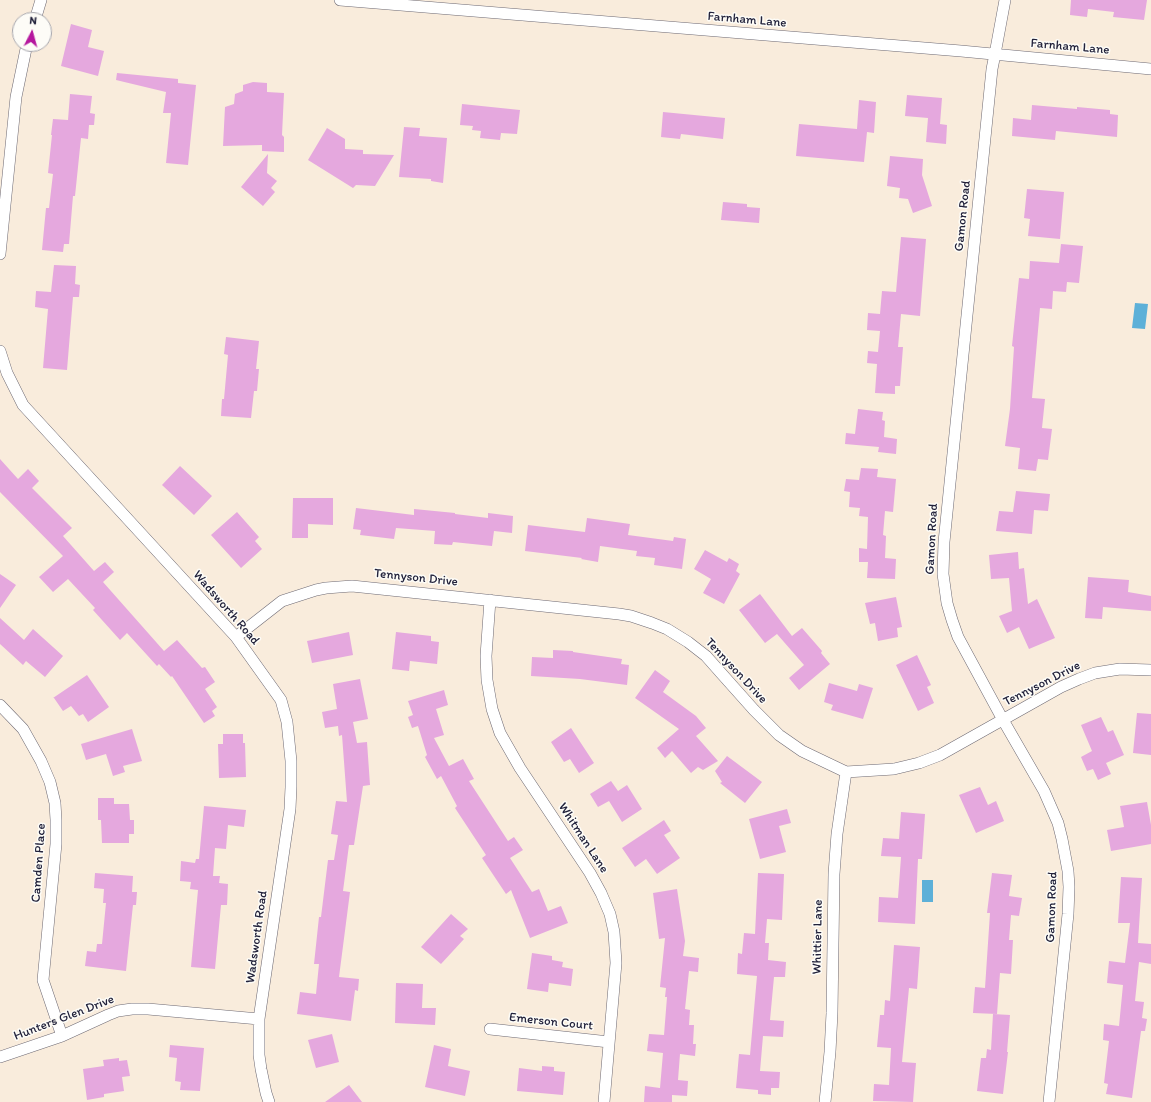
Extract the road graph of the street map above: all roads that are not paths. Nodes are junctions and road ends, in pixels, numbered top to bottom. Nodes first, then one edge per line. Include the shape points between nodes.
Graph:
1 (41, 0) edge
2 (340, 0) edge
3 (1005, 0) edge
4 (37, 12) edge
5 (25, 52) edge
6 (995, 54) junction
7 (1151, 69) edge
8 (0, 254) edge
9 (0, 351) edge
10 (490, 600) junction
11 (236, 637) junction
12 (1151, 670) edge
13 (0, 705) edge
14 (1003, 720) junction
15 (846, 772) junction
16 (259, 1019) junction
17 (490, 1029) dead end
18 (62, 1036) junction
19 (609, 1042) junction
20 (0, 1057) edge
21 (269, 1102) edge
22 (604, 1102) edge
23 (825, 1102) edge
24 (1049, 1102) edge

1 - 4 street
2 - 6 street, Farnham Lane
3 - 6 street, Gamon Road
5 - 8 street via 15,104
6 - 7 street, Farnham Lane
6 - 14 street, Gamon Road via 943,560 944,589 958,637
9 - 11 street, Wadsworth Road via 7,373 23,405
10 - 11 street, Tennyson Drive via 352,586 326,588 282,601
10 - 15 street, Tennyson Drive via 619,614 667,629 706,656 779,736 802,751
10 - 19 street, Whitman Lane via 487,680 492,709 500,733 520,768 590,873 602,893 610,914 616,958
11 - 16 street, Wadsworth Road via 281,700 287,722 291,761 290,809
12 - 14 street, Tennyson Drive via 1120,669 1095,673 1061,688
13 - 18 street, Camden Place via 23,729 38,754 55,802 56,844 43,980
14 - 15 street, Tennyson Drive via 940,755 919,763
14 - 24 street, Gamon Road via 1052,807 1068,871 1068,914
15 - 23 street, Whittier Lane via 834,874 832,1013
16 - 18 street, Hunters Glen Drive via 132,1009 118,1011
16 - 21 street, Wadsworth Road via 260,1069
17 - 19 street, Emerson Court
18 - 20 street, Hunters Glen Drive
19 - 22 street, Whitman Lane

